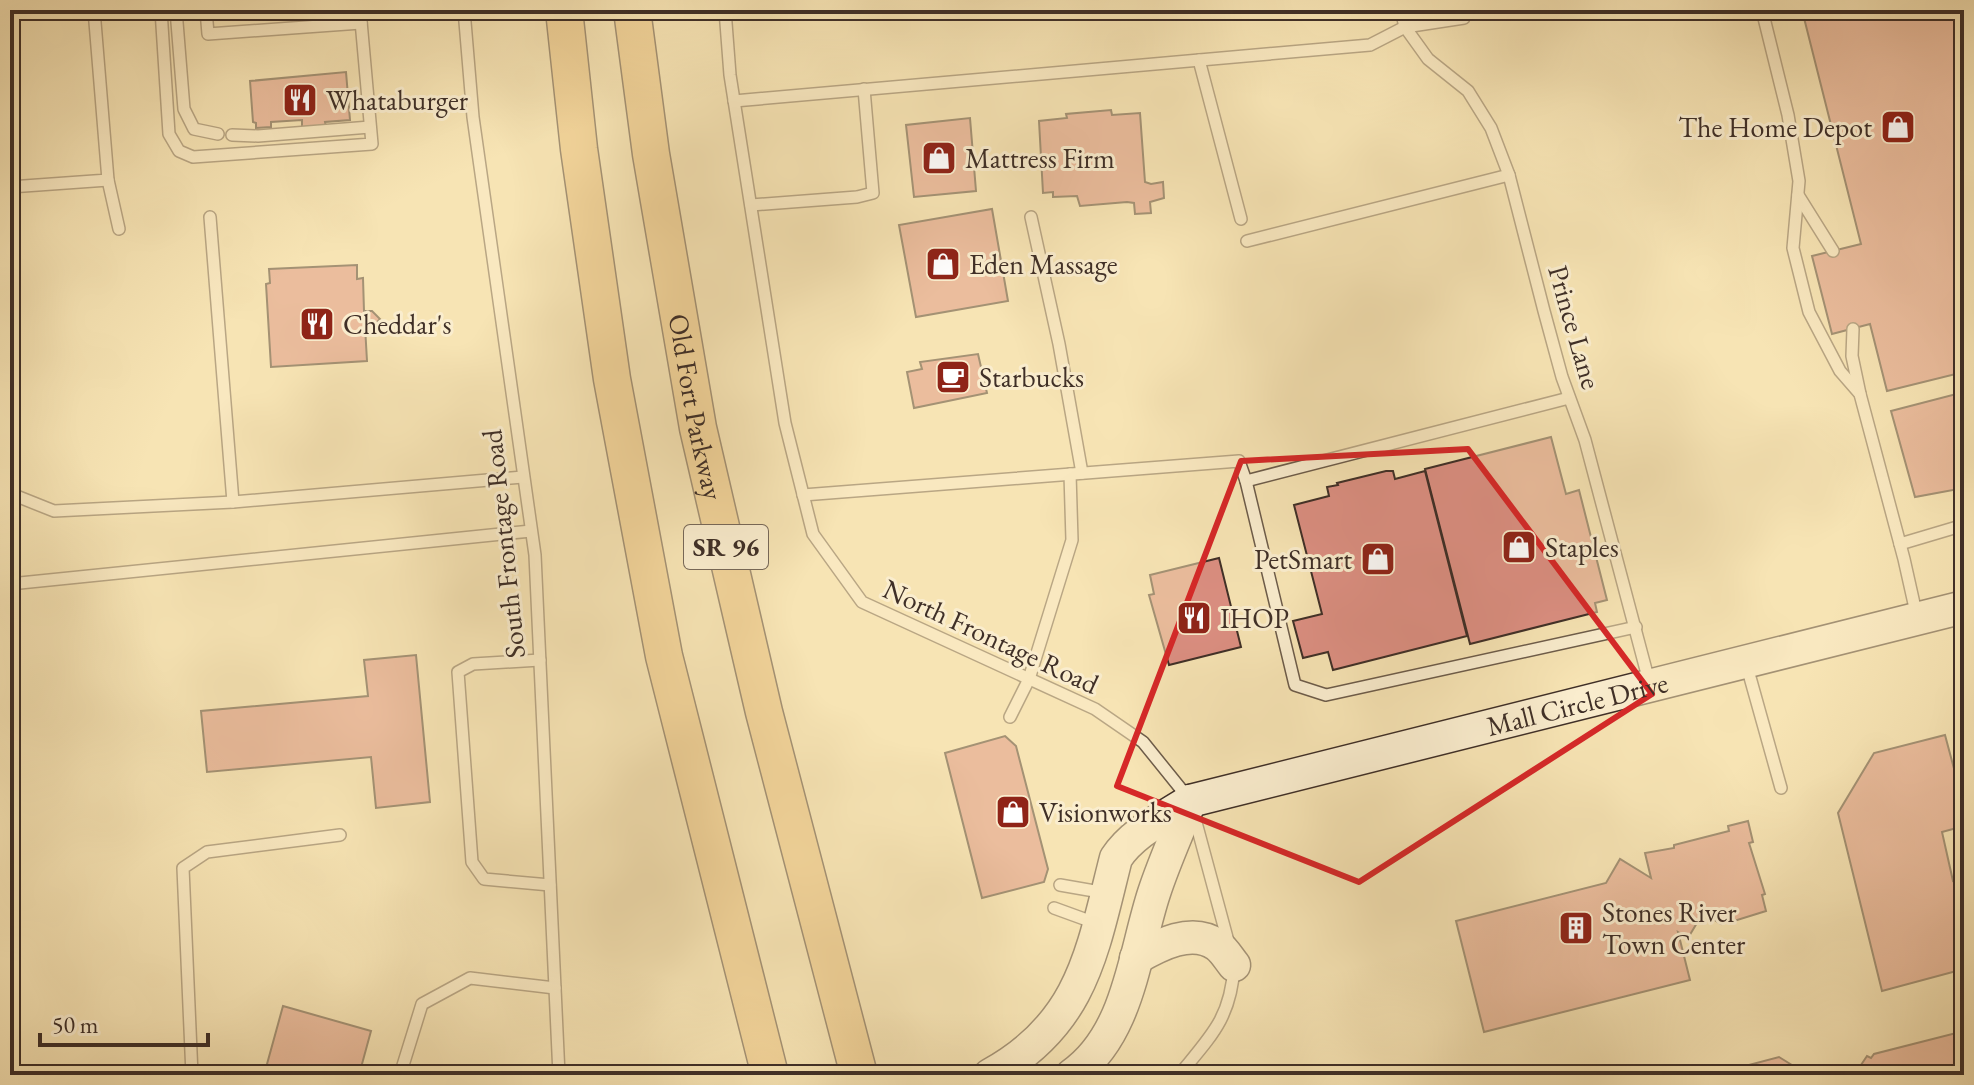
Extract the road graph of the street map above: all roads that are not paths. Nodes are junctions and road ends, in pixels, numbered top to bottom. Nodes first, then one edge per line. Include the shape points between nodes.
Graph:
1 (94, 10) edge
2 (161, 10) edge
3 (176, 10) edge
4 (206, 10) edge
5 (464, 10) edge
6 (564, 10) edge
7 (632, 10) edge
8 (725, 10) edge
9 (1401, 10) edge
10 (1463, 10) edge
11 (1762, 10) edge
12 (360, 16) edge
13 (1405, 27) junction
14 (1199, 60) junction
15 (864, 89) junction
16 (734, 101) junction
17 (370, 127) junction
18 (218, 134) dead end
19 (232, 135) dead end
20 (1509, 175) junction
21 (108, 180) junction
22 (10, 187) edge
23 (1798, 195) junction
24 (751, 205) junction
25 (210, 217) dead end
26 (1031, 217) dead end
27 (1241, 219) dead end
28 (119, 229) dead end
29 (1247, 241) dead end
30 (1833, 251) dead end
31 (1853, 329) dead end
32 (1860, 394) junction
33 (1569, 398) junction
34 (1076, 473) junction
35 (523, 477) junction
36 (1246, 481) junction
37 (11, 494) edge
38 (803, 495) junction
39 (233, 502) junction
40 (1964, 525) edge
41 (531, 531) junction
42 (1900, 544) junction
43 (10, 584) edge
44 (1964, 607) edge
45 (1917, 619) junction
46 (1636, 627) junction
47 (540, 660) junction
48 (1746, 662) junction
49 (1029, 679) junction
50 (1650, 686) junction
51 (1010, 717) dead end
52 (1781, 788) dead end
53 (1190, 801) junction
54 (340, 835) dead end
55 (550, 885) junction
56 (1060, 885) dead end
57 (1107, 893) junction
58 (1054, 908) dead end
59 (1099, 924) junction
60 (1136, 958) junction
61 (1234, 965) junction
62 (555, 988) junction
63 (192, 1075) edge
64 (400, 1075) edge
65 (559, 1075) edge
66 (770, 1075) edge
67 (859, 1075) edge
68 (990, 1075) edge
69 (1072, 1075) edge
70 (1179, 1075) edge

1 - 21 lane
2 - 17 lane via 169,134 179,151 193,157 372,144
3 - 18 lane via 184,109 194,129
4 - 12 lane via 208,34
5 - 35 lane, South Frontage Road via 473,117
6 - 66 main road, SR 96 via 612,379 661,641
7 - 67 main road, Old Fort Parkway / SR 96 via 698,428 764,712
8 - 16 lane, North Frontage Road
9 - 13 lane, Prince Lane
10 - 13 lane via 1464,18
11 - 23 lane via 1788,115
12 - 17 lane
13 - 14 lane via 1370,45
13 - 20 lane, Prince Lane via 1428,59 1468,91 1491,128
14 - 15 lane
14 - 27 lane
15 - 16 lane
15 - 24 lane via 873,193
16 - 24 lane, North Frontage Road
17 - 19 lane
20 - 29 lane
20 - 33 lane, Prince Lane
21 - 22 lane
21 - 28 lane
23 - 30 lane
23 - 32 lane via 1793,248 1809,312 1840,371
24 - 38 lane, North Frontage Road via 785,423
25 - 39 lane
26 - 34 lane via 1059,344
31 - 32 lane
32 - 42 lane
33 - 36 lane
33 - 46 lane, Prince Lane
34 - 36 lane via 1239,461
34 - 38 lane
34 - 49 lane via 1072,540
35 - 39 lane
35 - 41 lane, South Frontage Road
36 - 46 lane via 1295,685 1326,695
37 - 39 lane via 54,511
38 - 49 lane, North Frontage Road via 813,534 862,602
40 - 42 lane
41 - 43 lane
41 - 47 lane, South Frontage Road
42 - 45 lane
44 - 45 street, Mall Circle Drive
45 - 48 street, Mall Circle Drive
46 - 50 lane, Prince Lane
47 - 55 lane, South Frontage Road
47 - 55 lane via 473,664 458,672 472,862 484,879
48 - 50 street, Mall Circle Drive
48 - 52 lane
49 - 51 lane
49 - 53 lane, North Frontage Road via 1095,709 1143,742
50 - 53 street, Mall Circle Drive
53 - 57 street, Mall Circle Drive via 1123,847
53 - 60 street via 1154,892
53 - 61 lane, North Frontage Road
54 - 63 lane via 207,852 183,868
55 - 62 lane, South Frontage Road
56 - 57 lane
57 - 59 street, Mall Circle Drive
58 - 59 lane
59 - 68 street, Mall Circle Drive via 1085,970 1051,1030
60 - 61 street via 1159,945 1193,937 1218,946
60 - 69 street via 1107,1036
61 - 70 lane, North Frontage Road via 1232,994 1218,1028
62 - 64 lane via 470,978 422,1004
62 - 65 lane, South Frontage Road

